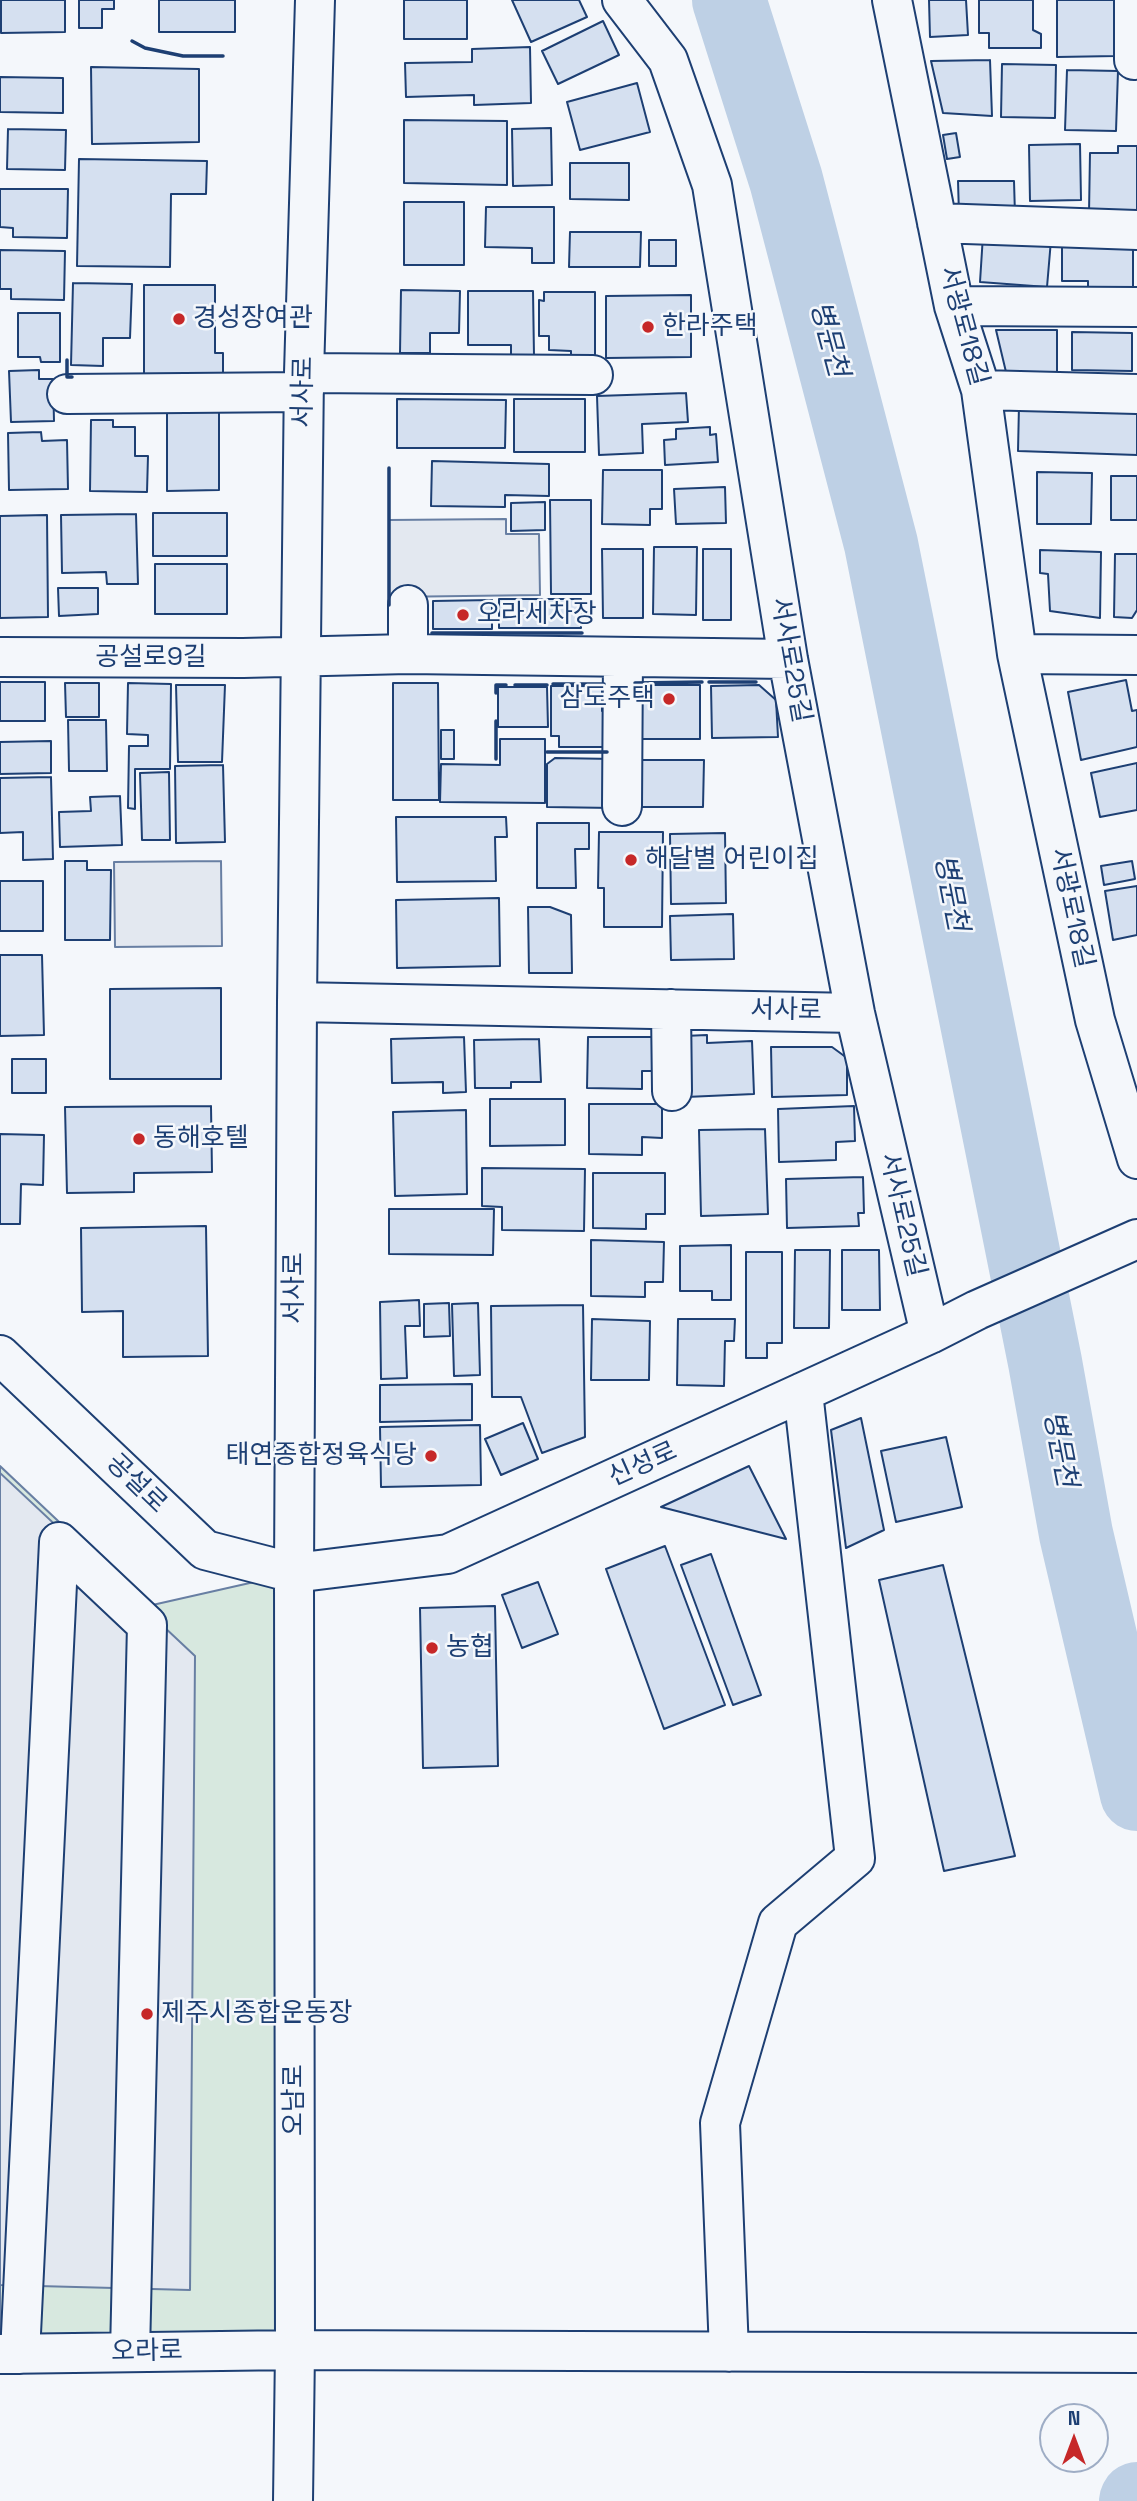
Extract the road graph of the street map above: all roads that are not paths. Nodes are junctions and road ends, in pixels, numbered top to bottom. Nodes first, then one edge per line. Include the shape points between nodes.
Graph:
1 (315, 0) edge
2 (622, 0) edge
3 (892, 0) edge
4 (1134, 0) edge
5 (1134, 60) dead end
6 (937, 223) junction
7 (1137, 230) edge
8 (954, 306) junction
9 (1137, 307) edge
10 (593, 375) dead end
11 (304, 382) junction
12 (981, 390) junction
13 (67, 394) dead end
14 (1137, 394) edge
15 (408, 605) dead end
16 (408, 654) junction
17 (1017, 654) junction
18 (1137, 655) edge
19 (0, 657) edge
20 (302, 657) junction
21 (623, 657) junction
22 (788, 659) junction
23 (622, 806) dead end
24 (297, 1002) junction
25 (671, 1009) junction
26 (855, 1013) junction
27 (672, 1091) dead end
28 (1137, 1160) edge
29 (1134, 1240) edge
30 (930, 1334) junction
31 (0, 1355) edge
32 (803, 1392) junction
33 (294, 1573) junction
34 (295, 2350) junction
35 (130, 2352) junction
36 (729, 2352) junction
37 (1137, 2353) edge
38 (10, 2354) edge
39 (293, 2501) edge

1 - 11 street, 서사로
2 - 22 street, 서사로25길 via 668,60 712,185
3 - 6 street, 서광로18길
4 - 5 street
6 - 7 street
6 - 8 street, 서광로18길
8 - 9 street
8 - 12 street, 서광로18길
10 - 11 street
11 - 13 street
11 - 20 street, 서사로
12 - 14 street
12 - 17 street, 서광로18길
15 - 16 street
16 - 20 street
16 - 21 street
17 - 18 street
17 - 28 street, 서광로18길 via 1095,1020
19 - 20 street, 공설로9길
20 - 24 street, 서사로
21 - 22 street
21 - 23 street
22 - 26 street, 서사로25길
24 - 25 street, 서사로
24 - 33 street, 서사로
25 - 26 street, 서사로
25 - 27 street
26 - 30 street, 서사로25길
29 - 30 street, 신성로
30 - 32 street, 신성로
31 - 33 street, 공설로 via 205,1550
32 - 33 street, 신성로 via 448,1554
32 - 36 street via 855,1858 778,1923 720,2123
33 - 34 street, 오남로
34 - 35 street, 오라로
34 - 36 street, 오라로
34 - 39 street, 오남로
35 - 38 street, 오라로
35 - 38 street via 147,1625 59,1542
36 - 37 street, 오라로

